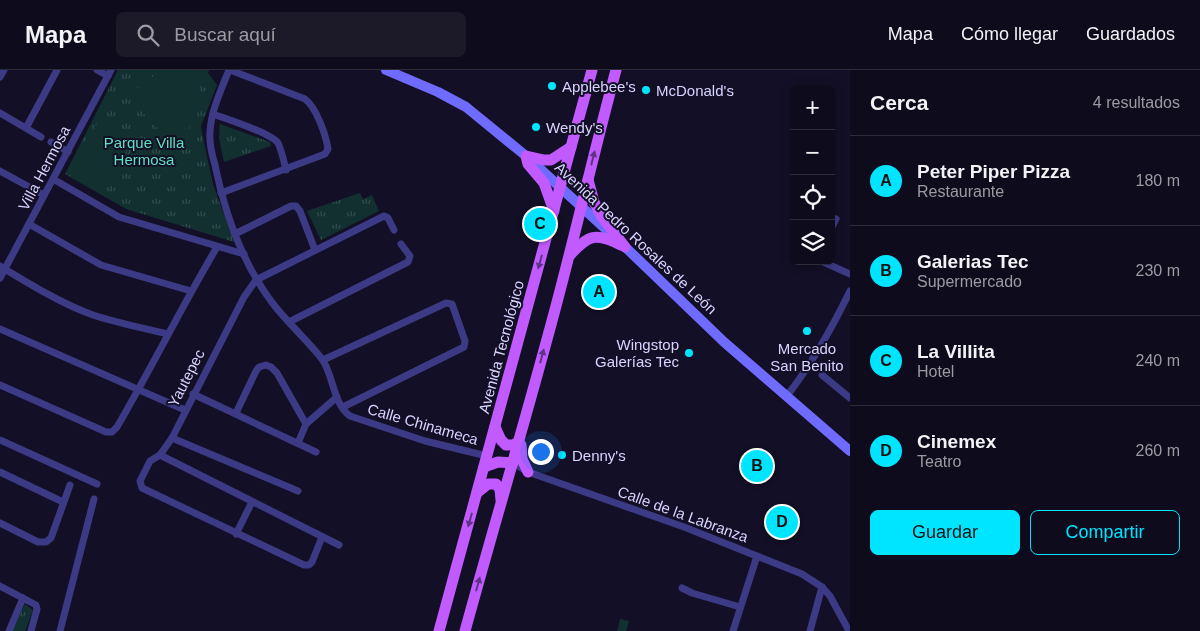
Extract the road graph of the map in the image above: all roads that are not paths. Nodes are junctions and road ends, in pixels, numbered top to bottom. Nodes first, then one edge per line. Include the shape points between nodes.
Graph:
1 (4, 70) edge
2 (58, 70) edge
3 (97, 70) edge
4 (230, 70) edge
5 (386, 70) edge
6 (592, 70) edge
7 (610, 70) edge
8 (616, 70) edge
9 (110, 73) edge
10 (0, 77) edge
11 (604, 112) junction
12 (0, 113) edge
13 (213, 114) junction
14 (26, 128) junction
15 (41, 137) dead end
16 (51, 142) dead end
17 (571, 147) junction
18 (68, 152) junction
19 (526, 156) junction
20 (286, 170) junction
21 (0, 172) edge
22 (53, 180) junction
23 (588, 180) junction
24 (560, 187) junction
25 (221, 193) junction
26 (44, 195) junction
27 (581, 206) junction
28 (554, 211) junction
29 (29, 224) junction
30 (394, 230) dead end
31 (235, 234) junction
32 (401, 244) dead end
33 (217, 247) junction
34 (625, 247) junction
35 (315, 250) junction
36 (244, 254) junction
37 (569, 256) junction
38 (830, 265) edge
39 (3, 267) edge
40 (850, 274) edge
41 (0, 278) edge
42 (256, 280) junction
43 (850, 291) edge
44 (190, 292) junction
45 (289, 322) junction
46 (0, 329) edge
47 (168, 334) junction
48 (323, 360) junction
49 (822, 376) dead end
50 (0, 385) edge
51 (138, 390) junction
52 (193, 394) junction
53 (337, 397) junction
54 (786, 397) junction
55 (850, 398) edge
56 (343, 407) junction
57 (185, 410) junction
58 (236, 413) junction
59 (306, 424) junction
60 (495, 427) junction
61 (172, 438) junction
62 (520, 439) junction
63 (0, 440) edge
64 (298, 444) junction
65 (316, 452) dead end
66 (850, 452) edge
67 (160, 456) junction
68 (486, 462) junction
69 (513, 463) junction
70 (0, 472) edge
71 (528, 472) junction
72 (97, 484) dead end
73 (70, 485) dead end
74 (298, 491) dead end
75 (478, 492) junction
76 (94, 499) dead end
77 (501, 500) junction
78 (63, 502) junction
79 (252, 502) junction
80 (0, 523) edge
81 (236, 534) junction
82 (322, 537) junction
83 (339, 545) dead end
84 (757, 556) junction
85 (0, 586) edge
86 (822, 587) junction
87 (682, 588) dead end
88 (23, 598) junction
89 (740, 607) junction
90 (9, 631) edge
91 (31, 631) edge
92 (60, 631) edge
93 (439, 631) edge
94 (465, 631) edge
95 (733, 631) edge
96 (810, 631) edge
97 (849, 631) edge

1 - 10 street
2 - 14 street
3 - 9 street
4 - 13 street, Calle Chinameca
4 - 20 street via 305,99 314,108 328,151
5 - 19 main road, Avenida Pedro Rosales de León via 457,101
6 - 17 main road, Avenida Tecnológico
7 - 11 main road via 604,91
8 - 11 main road
9 - 18 street, Villa Hermosa
23 -> 11 main road
12 - 14 street
13 - 20 street via 270,136 279,145
13 - 25 street, Calle Chinameca via 209,134
14 - 15 street
16 - 18 street
17 - 19 main road via 551,160
17 - 24 main road, Avenida Tecnológico
18 - 22 street, Villa Hermosa
19 - 24 main road, Avenida Pedro Rosales de León
19 - 28 main road via 528,164 544,183
20 - 25 street
21 - 26 street
22 - 26 street, Villa Hermosa
22 - 33 street via 119,216
23 - 27 main road
23 - 34 main road via 602,217
24 - 27 main road, Avenida Pedro Rosales de León
24 - 28 main road, Avenida Tecnológico
25 - 31 street, Calle Chinameca
26 - 29 street, Villa Hermosa
27 - 34 main road, Avenida Pedro Rosales de León
27 - 37 main road
28 -> 60 main road, Avenida Tecnológico
29 - 39 street, Villa Hermosa
29 - 44 street via 100,265
30 - 35 street via 384,216
31 - 35 street via 296,206
31 - 36 street, Calle Chinameca
32 - 45 street via 410,256 408,262
33 - 36 street
33 - 44 street
34 - 37 main road via 609,238 594,237 580,244
34 - 54 main road, Avenida Pedro Rosales de León
35 - 42 street
36 - 42 street, Calle Chinameca
62 -> 37 main road
38 - 40 street
39 - 41 street, Villa Hermosa
39 - 47 street via 91,314
42 - 45 street, Calle Chinameca
42 - 52 street, Yautepec
43 - 54 street via 838,316
44 - 47 street
45 - 48 street, Calle Chinameca
46 - 51 street
47 - 51 street
48 - 53 street, Calle Chinameca
48 - 56 street via 448,302 452,304 465,341 464,347
49 - 55 street
50 - 51 street via 109,432 117,427
51 - 57 street
52 - 57 street, Yautepec
52 - 58 street
53 - 56 street, Calle Chinameca
53 - 59 street
54 - 66 main road, Avenida Pedro Rosales de León
56 - 68 street, Calle Chinameca via 355,419
57 - 61 street, Yautepec
58 - 59 street via 256,370 266,365 277,373
58 - 64 street
59 - 64 street
60 - 62 main road via 506,445 511,446
60 - 68 main road, Avenida Tecnológico
61 - 67 street, Yautepec
61 - 74 street
62 - 69 main road
62 - 71 main road via 522,459
63 - 72 street
64 - 65 street
67 - 79 street
67 - 81 street, Yautepec via 150,461 140,485 142,488
68 - 69 main road
68 - 75 main road, Avenida Tecnológico
69 - 71 street, Calle de la Labranza
69 - 77 main road
70 - 78 street
71 - 84 street, Calle de la Labranza
73 - 78 street
75 - 77 main road via 488,484 496,484
75 -> 93 main road, Avenida Tecnológico
76 - 92 street
94 -> 77 main road
78 - 80 street via 51,538 46,542 38,542
79 - 81 street
79 - 82 street
81 - 82 street via 304,565 312,562
82 - 83 street
84 - 86 street, Calle de la Labranza via 802,574
84 - 89 street
85 - 88 street
86 - 96 street
86 - 97 street, Calle de la Labranza
87 - 89 street
88 - 90 street
88 - 91 street via 37,607
89 - 95 street

